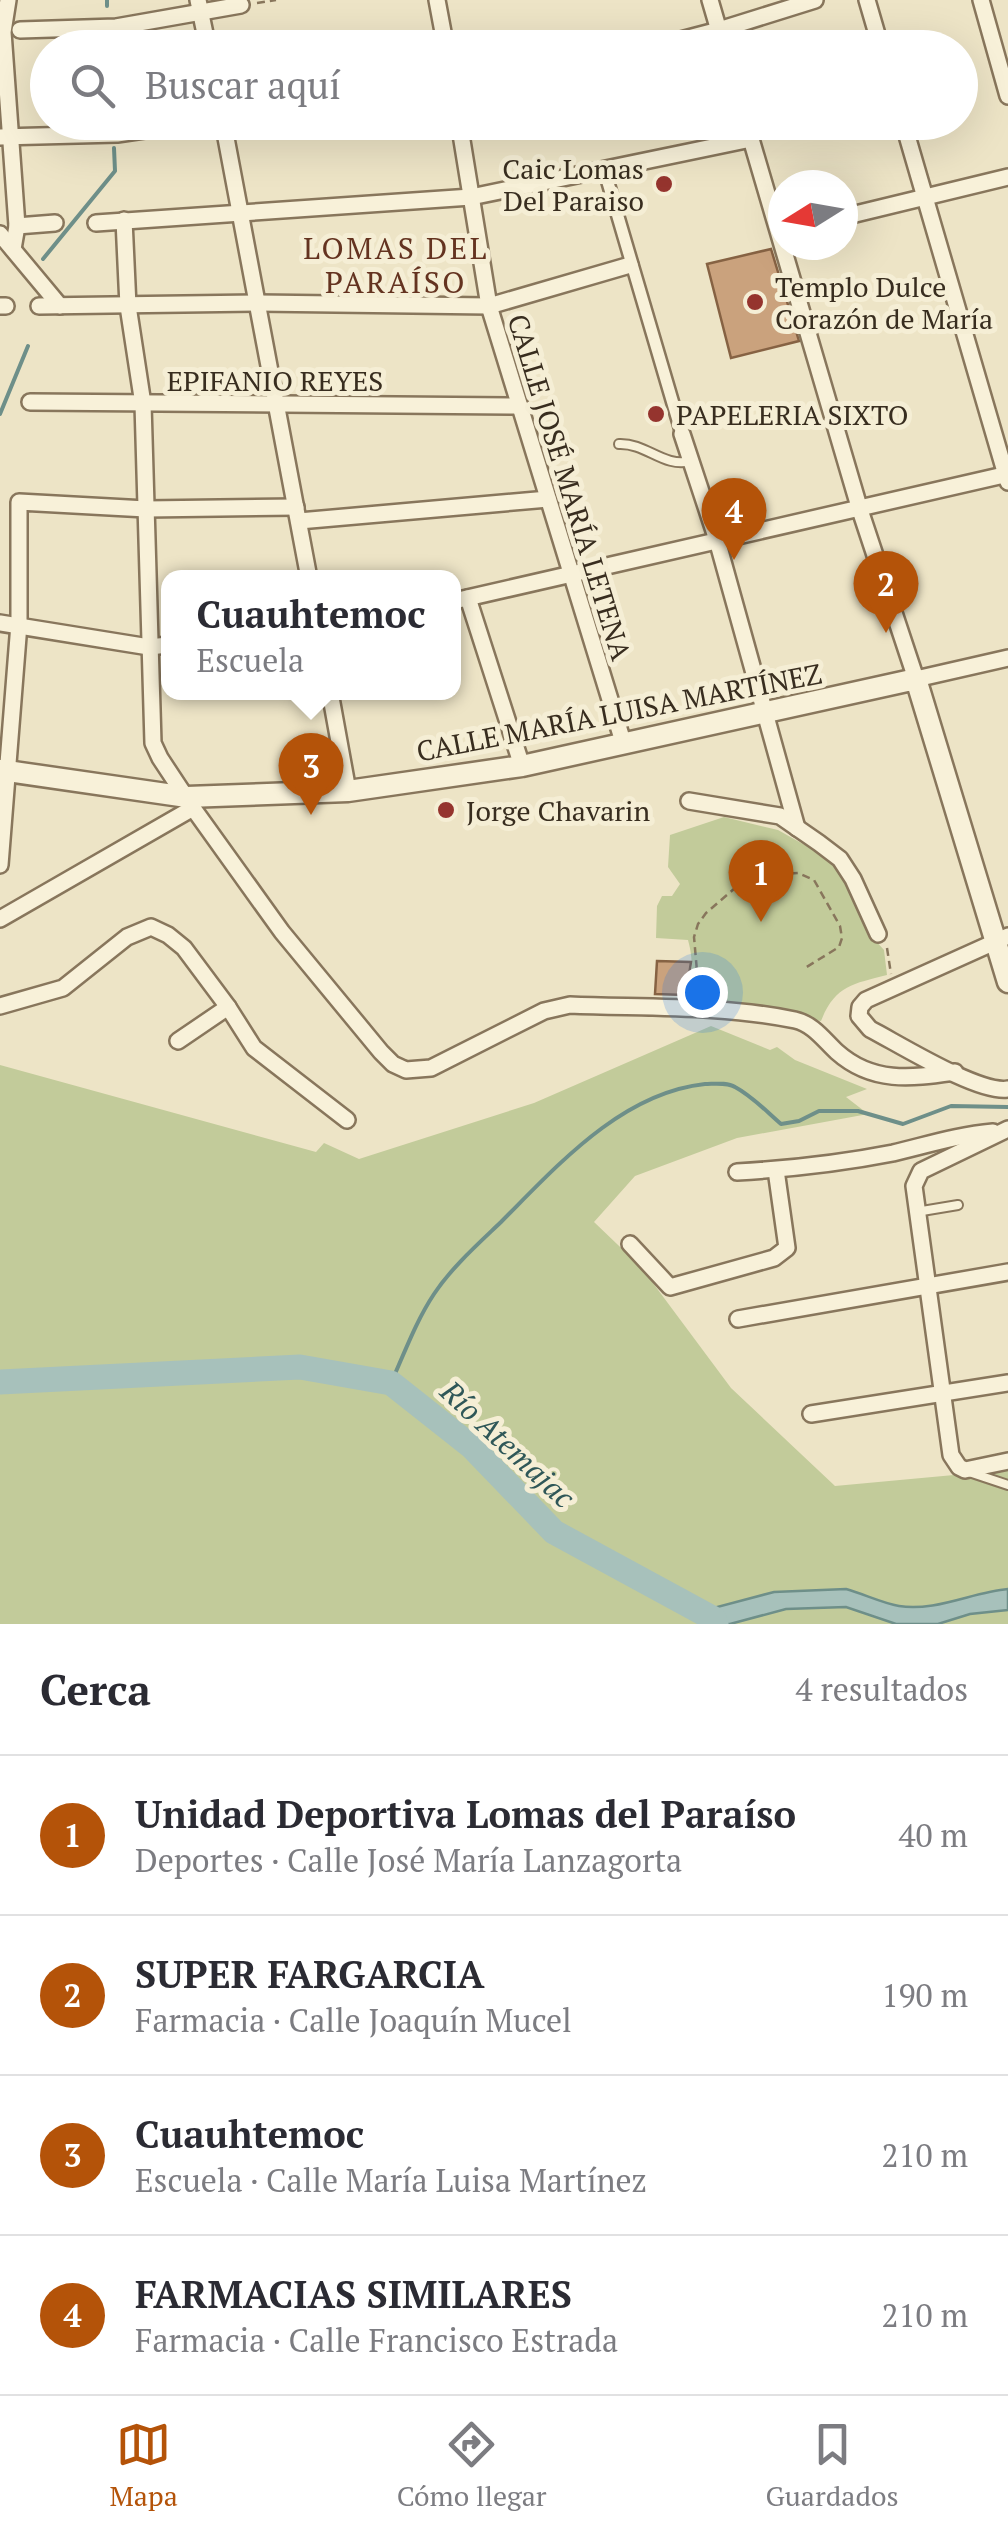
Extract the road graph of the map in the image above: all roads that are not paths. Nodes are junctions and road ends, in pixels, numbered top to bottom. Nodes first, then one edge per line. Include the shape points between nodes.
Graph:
1 (8, 0) edge
2 (437, 0) edge
3 (710, 0) edge
4 (815, 0) edge
5 (867, 0) edge
6 (981, 0) edge
7 (241, 5) road end
8 (200, 7) edge
9 (20, 30) dead end
10 (443, 30) edge
11 (719, 30) joint
12 (876, 30) edge
13 (1, 32) edge
14 (1008, 96) edge
15 (30, 136) edge
16 (4, 137) edge
17 (226, 140) edge
18 (462, 140) edge
19 (716, 140) edge
20 (752, 140) edge
21 (908, 140) edge
22 (604, 170) junction
23 (1008, 177) edge
24 (768, 191) edge
25 (471, 196) junction
26 (925, 197) junction
27 (240, 210) junction
28 (858, 213) edge
29 (124, 220) junction
30 (96, 222) dead end
31 (55, 223) dead end
32 (17, 226) junction
33 (0, 234) edge
34 (13, 249) junction
35 (789, 260) edge
36 (630, 265) junction
37 (258, 302) junction
38 (39, 306) dead end
39 (60, 306) junction
40 (128, 306) junction
41 (489, 306) junction
42 (30, 402) dead end
43 (143, 404) junction
44 (277, 404) junction
45 (520, 406) junction
46 (682, 434) joint
47 (619, 444) dead end
48 (691, 461) junction
49 (1007, 477) edge
50 (548, 499) junction
51 (146, 508) junction
52 (860, 510) junction
53 (298, 514) junction
54 (718, 540) junction
55 (308, 570) edge
56 (571, 575) junction
57 (461, 600) edge
58 (461, 603) edge
59 (0, 623) edge
60 (18, 624) junction
61 (161, 646) edge
62 (150, 647) junction
63 (1008, 658) edge
64 (916, 679) junction
65 (331, 700) edge
66 (764, 713) junction
67 (624, 745) junction
68 (522, 766) junction
69 (4, 771) edge
70 (348, 791) junction
71 (689, 801) dead end
72 (190, 803) junction
73 (797, 828) junction
74 (0, 865) edge
75 (0, 918) edge
76 (878, 934) road end
77 (1002, 940) edge
78 (1008, 982) edge
79 (0, 1006) edge
80 (228, 1007) junction
81 (178, 1042) dead end
82 (902, 1045) junction
83 (955, 1072) junction
84 (902, 1079) junction
85 (1008, 1089) edge
86 (347, 1120) dead end
87 (1005, 1130) edge
88 (776, 1170) junction
89 (736, 1172) dead end
90 (958, 1204) dead end
91 (916, 1212) junction
92 (630, 1244) dead end
93 (1008, 1272) edge
94 (929, 1285) junction
95 (738, 1318) dead end
96 (1008, 1383) edge
97 (944, 1395) junction
98 (811, 1414) dead end
99 (1008, 1461) edge
100 (965, 1470) junction
101 (1008, 1485) edge

1 - 13 street
2 - 10 street
3 - 11 street
4 - 11 street
5 - 12 street
6 - 14 street
7 - 8 street
8 - 9 street via 116,27
13 - 16 street
15 - 16 street
16 - 32 street
17 - 27 street
18 - 25 street, CALLE JOSÉ MARÍA LETENA
19 - 22 street
20 - 24 street
21 - 26 street
22 - 25 street
22 - 36 street
23 - 26 street
25 - 27 street
25 - 41 street, CALLE JOSÉ MARÍA LETENA
26 - 28 street
26 - 49 street
27 - 29 street
27 - 37 street
29 - 30 street
29 - 40 street
31 - 32 street
32 - 34 street
33 - 34 street
34 - 39 street
35 - 52 street
36 - 41 street
36 - 46 street
37 - 40 street
37 - 41 street
37 - 44 street
38 - 39 street
39 - 40 street
40 - 43 street
41 - 45 street, CALLE JOSÉ MARÍA LETENA
42 - 43 street, EPIFANIO REYES
43 - 44 street, EPIFANIO REYES
43 - 51 street
44 - 45 street, EPIFANIO REYES
44 - 53 street
45 - 50 street, CALLE JOSÉ MARÍA LETENA
46 - 48 street
47 - 48 lane via 644,447 663,460
48 - 54 street
49 - 52 street
50 - 53 street
50 - 56 street, CALLE JOSÉ MARÍA LETENA
51 - 53 street
51 - 60 street via 19,502
51 - 62 street
52 - 54 street
52 - 64 street
53 - 55 street
54 - 56 street
54 - 66 street
56 - 57 street
56 - 67 street, CALLE JOSÉ MARÍA LETENA
58 - 68 street
59 - 60 street
60 - 62 street
60 - 69 street
61 - 62 street
62 - 72 street via 154,744
63 - 64 street, CALLE MARÍA LUISA MARTÍNEZ
64 - 66 street, CALLE MARÍA LUISA MARTÍNEZ
64 - 77 street
65 - 70 street
66 - 67 street, CALLE MARÍA LUISA MARTÍNEZ
66 - 73 street
67 - 68 street, CALLE MARÍA LUISA MARTÍNEZ
68 - 70 street, CALLE MARÍA LUISA MARTÍNEZ
69 - 72 street, CALLE MARÍA LUISA MARTÍNEZ
69 - 74 street
70 - 72 street, CALLE MARÍA LUISA MARTÍNEZ
71 - 73 street via 780,816
72 - 75 street
72 - 84 street via 282,932 381,1052 406,1070 431,1068 544,1011 570,1005 800,1021 861,1068
73 - 76 street via 840,859
77 - 78 street
77 - 82 street via 866,1000 862,1024
79 - 80 street via 62,988 127,938 151,928 184,948
80 - 81 street
80 - 86 street via 254,1048
82 - 83 street
82 - 84 street
83 - 84 street
83 - 85 street via 987,1088
87 - 88 street
87 - 91 street via 921,1171 914,1186
88 - 89 street
88 - 92 street via 786,1248 774,1258 670,1287
90 - 91 lane
91 - 94 street
93 - 94 street
94 - 95 street
94 - 97 street
96 - 97 street
97 - 98 street
97 - 100 street via 951,1455
99 - 100 street
100 - 101 lane

